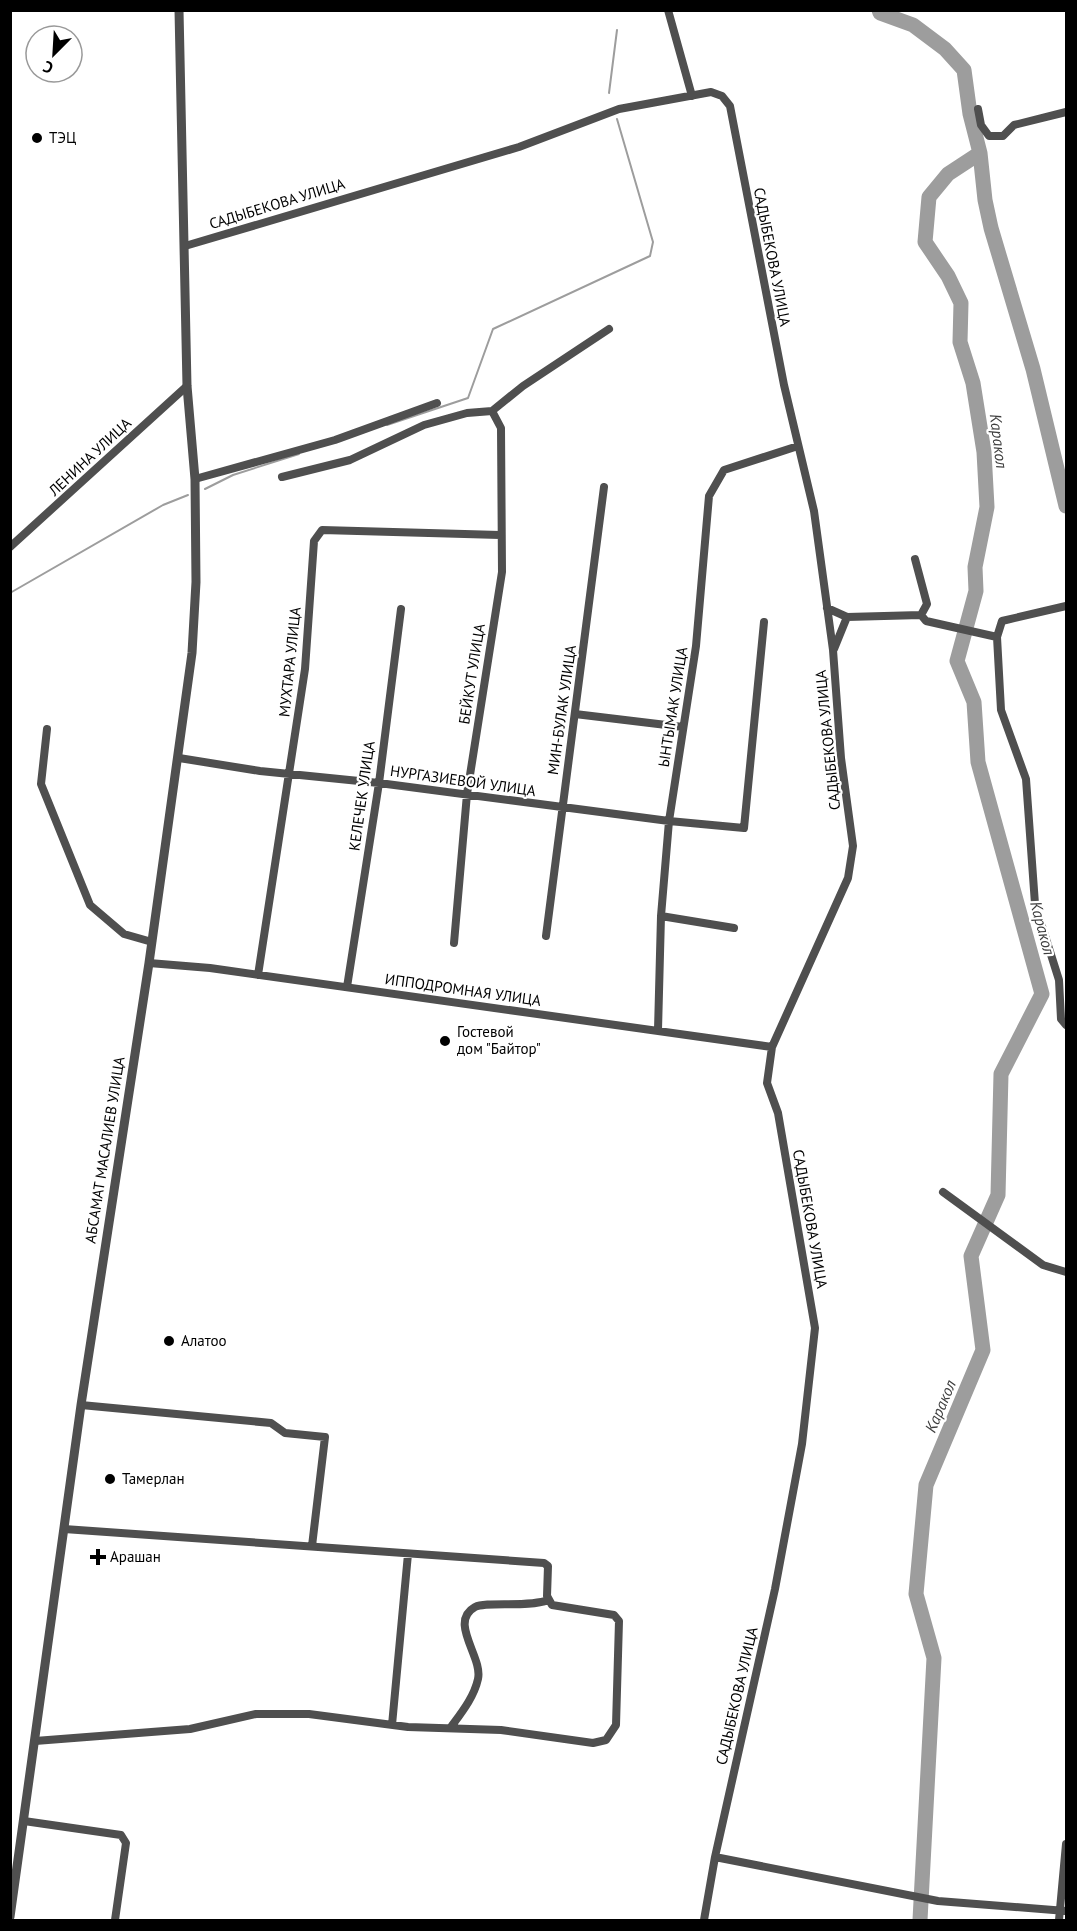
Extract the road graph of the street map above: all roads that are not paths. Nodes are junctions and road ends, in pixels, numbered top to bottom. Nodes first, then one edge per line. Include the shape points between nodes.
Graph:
1 (179, 10) edge
2 (668, 10) edge
3 (692, 96) junction
4 (978, 109) dead end
5 (1066, 112) edge
6 (185, 246) junction
7 (609, 329) dead end
8 (187, 386) junction
9 (437, 403) dead end
10 (492, 411) junction
11 (798, 446) junction
12 (282, 477) dead end
13 (195, 479) junction
14 (604, 487) dead end
15 (500, 536) junction
16 (10, 547) edge
17 (915, 559) dead end
18 (1066, 606) edge
19 (827, 608) junction
20 (401, 609) dead end
21 (921, 615) junction
22 (847, 617) junction
23 (764, 622) dead end
24 (998, 637) junction
25 (833, 650) junction
26 (575, 714) junction
27 (683, 727) junction
28 (47, 729) dead end
29 (179, 758) junction
30 (288, 772) junction
31 (379, 783) junction
32 (467, 795) junction
33 (561, 807) junction
34 (669, 821) junction
35 (661, 916) junction
36 (734, 928) dead end
37 (546, 936) dead end
38 (152, 942) junction
39 (454, 943) dead end
40 (149, 963) junction
41 (258, 975) junction
42 (347, 987) junction
43 (1066, 1026) edge
44 (658, 1030) junction
45 (772, 1047) junction
46 (943, 1192) dead end
47 (1066, 1272) edge
48 (81, 1405) junction
49 (64, 1528) junction
50 (312, 1546) junction
51 (408, 1554) junction
52 (548, 1600) junction
53 (392, 1725) junction
54 (451, 1727) junction
55 (35, 1741) junction
56 (24, 1821) junction
57 (1066, 1844) edge
58 (715, 1857) junction
59 (1063, 1911) edge
60 (10, 1917) edge
61 (116, 1920) edge
62 (704, 1920) edge
63 (1059, 1920) edge

1 - 6 street, АБСАМАТ МАСАЛИЕВ УЛИЦА
2 - 3 street
3 - 6 street, САДЫБЕКОВА УЛИЦА via 619,110 519,147
3 - 11 street, САДЫБЕКОВА УЛИЦА via 711,92 722,96 730,106
4 - 5 street via 981,125 989,136 1003,136 1014,125
6 - 8 street, АБСАМАТ МАСАЛИЕВ УЛИЦА
7 - 10 street
8 - 13 street, АБСАМАТ МАСАЛИЕВ УЛИЦА
8 - 16 street, ЛЕНИНА УЛИЦА
9 - 13 street via 335,440
10 - 12 street via 424,424 350,460
10 - 15 street, БЕЙКУТ УЛИЦА via 501,428
11 - 19 street, САДЫБЕКОВА УЛИЦА via 814,511
11 - 27 street, ЫНТЫМАК УЛИЦА via 724,470 710,496 696,646
13 - 29 street, АБСАМАТ МАСАЛИЕВ УЛИЦА via 193,641
14 - 26 street, МИН-БУЛАК УЛИЦА
15 - 30 street, МУХТАРА УЛИЦА via 322,530 314,541 305,669
15 - 32 street, БЕЙКУТ УЛИЦА via 504,546 502,572
17 - 21 street via 927,604
18 - 24 street via 1002,621
19 - 22 street
19 - 25 street, САДЫБЕКОВА УЛИЦА
20 - 31 street, КЕЛЕЧЕК УЛИЦА
21 - 22 street
21 - 24 street via 926,621
22 - 25 street
23 - 34 street, НУРГАЗИЕВОЙ УЛИЦА via 744,828
24 - 43 street via 1001,710 1026,779 1035,904 1059,981 1061,1019
25 - 45 street, САДЫБЕКОВА УЛИЦА via 841,758 853,846 848,878
26 - 27 street
26 - 33 street, МИН-БУЛАК УЛИЦА
27 - 34 street, ЫНТЫМАК УЛИЦА
28 - 38 street via 41,784 90,905 124,934
29 - 30 street, НУРГАЗИЕВОЙ УЛИЦА
29 - 38 street, АБСАМАТ МАСАЛИЕВ УЛИЦА
30 - 31 street, НУРГАЗИЕВОЙ УЛИЦА
30 - 41 street, МУХТАРА УЛИЦА
31 - 32 street, НУРГАЗИЕВОЙ УЛИЦА
31 - 42 street, КЕЛЕЧЕК УЛИЦА
32 - 33 street, НУРГАЗИЕВОЙ УЛИЦА
32 - 39 street, БЕЙКУТ УЛИЦА
33 - 34 street, НУРГАЗИЕВОЙ УЛИЦА
33 - 37 street, МИН-БУЛАК УЛИЦА
34 - 35 street, ЫНТЫМАК УЛИЦА
35 - 36 street
35 - 44 street, ЫНТЫМАК УЛИЦА
38 - 40 street, АБСАМАТ МАСАЛИЕВ УЛИЦА
40 - 41 street, ИППОДРОМНАЯ УЛИЦА
40 - 48 street, АБСАМАТ МАСАЛИЕВ УЛИЦА
41 - 42 street, ИППОДРОМНАЯ УЛИЦА
42 - 44 street, ИППОДРОМНАЯ УЛИЦА
44 - 45 street, ИППОДРОМНАЯ УЛИЦА
45 - 58 street, САДЫБЕКОВА УЛИЦА via 767,1083 778,1113 815,1328 802,1444 775,1589
46 - 47 street via 1043,1265
48 - 49 street, АБСАМАТ МАСАЛИЕВ УЛИЦА
48 - 50 street via 271,1423 285,1433 325,1437
49 - 50 street
49 - 55 street, АБСАМАТ МАСАЛИЕВ УЛИЦА
50 - 51 street
51 - 52 street via 544,1563 548,1569
51 - 53 street
52 - 54 street via 516,1606 478,1606 469,1613 465,1634 477,1657 478,1678 470,1700
52 - 54 street via 555,1607 614,1615 619,1621 616,1725 612,1734 593,1743
53 - 54 street
53 - 55 street via 309,1714 256,1714 190,1729
55 - 56 street, АБСАМАТ МАСАЛИЕВ УЛИЦА
56 - 60 street, АБСАМАТ МАСАЛИЕВ УЛИЦА
56 - 61 street via 121,1835 126,1843
57 - 59 street
58 - 59 street via 904,1896
58 - 62 street, САДЫБЕКОВА УЛИЦА
59 - 63 street

